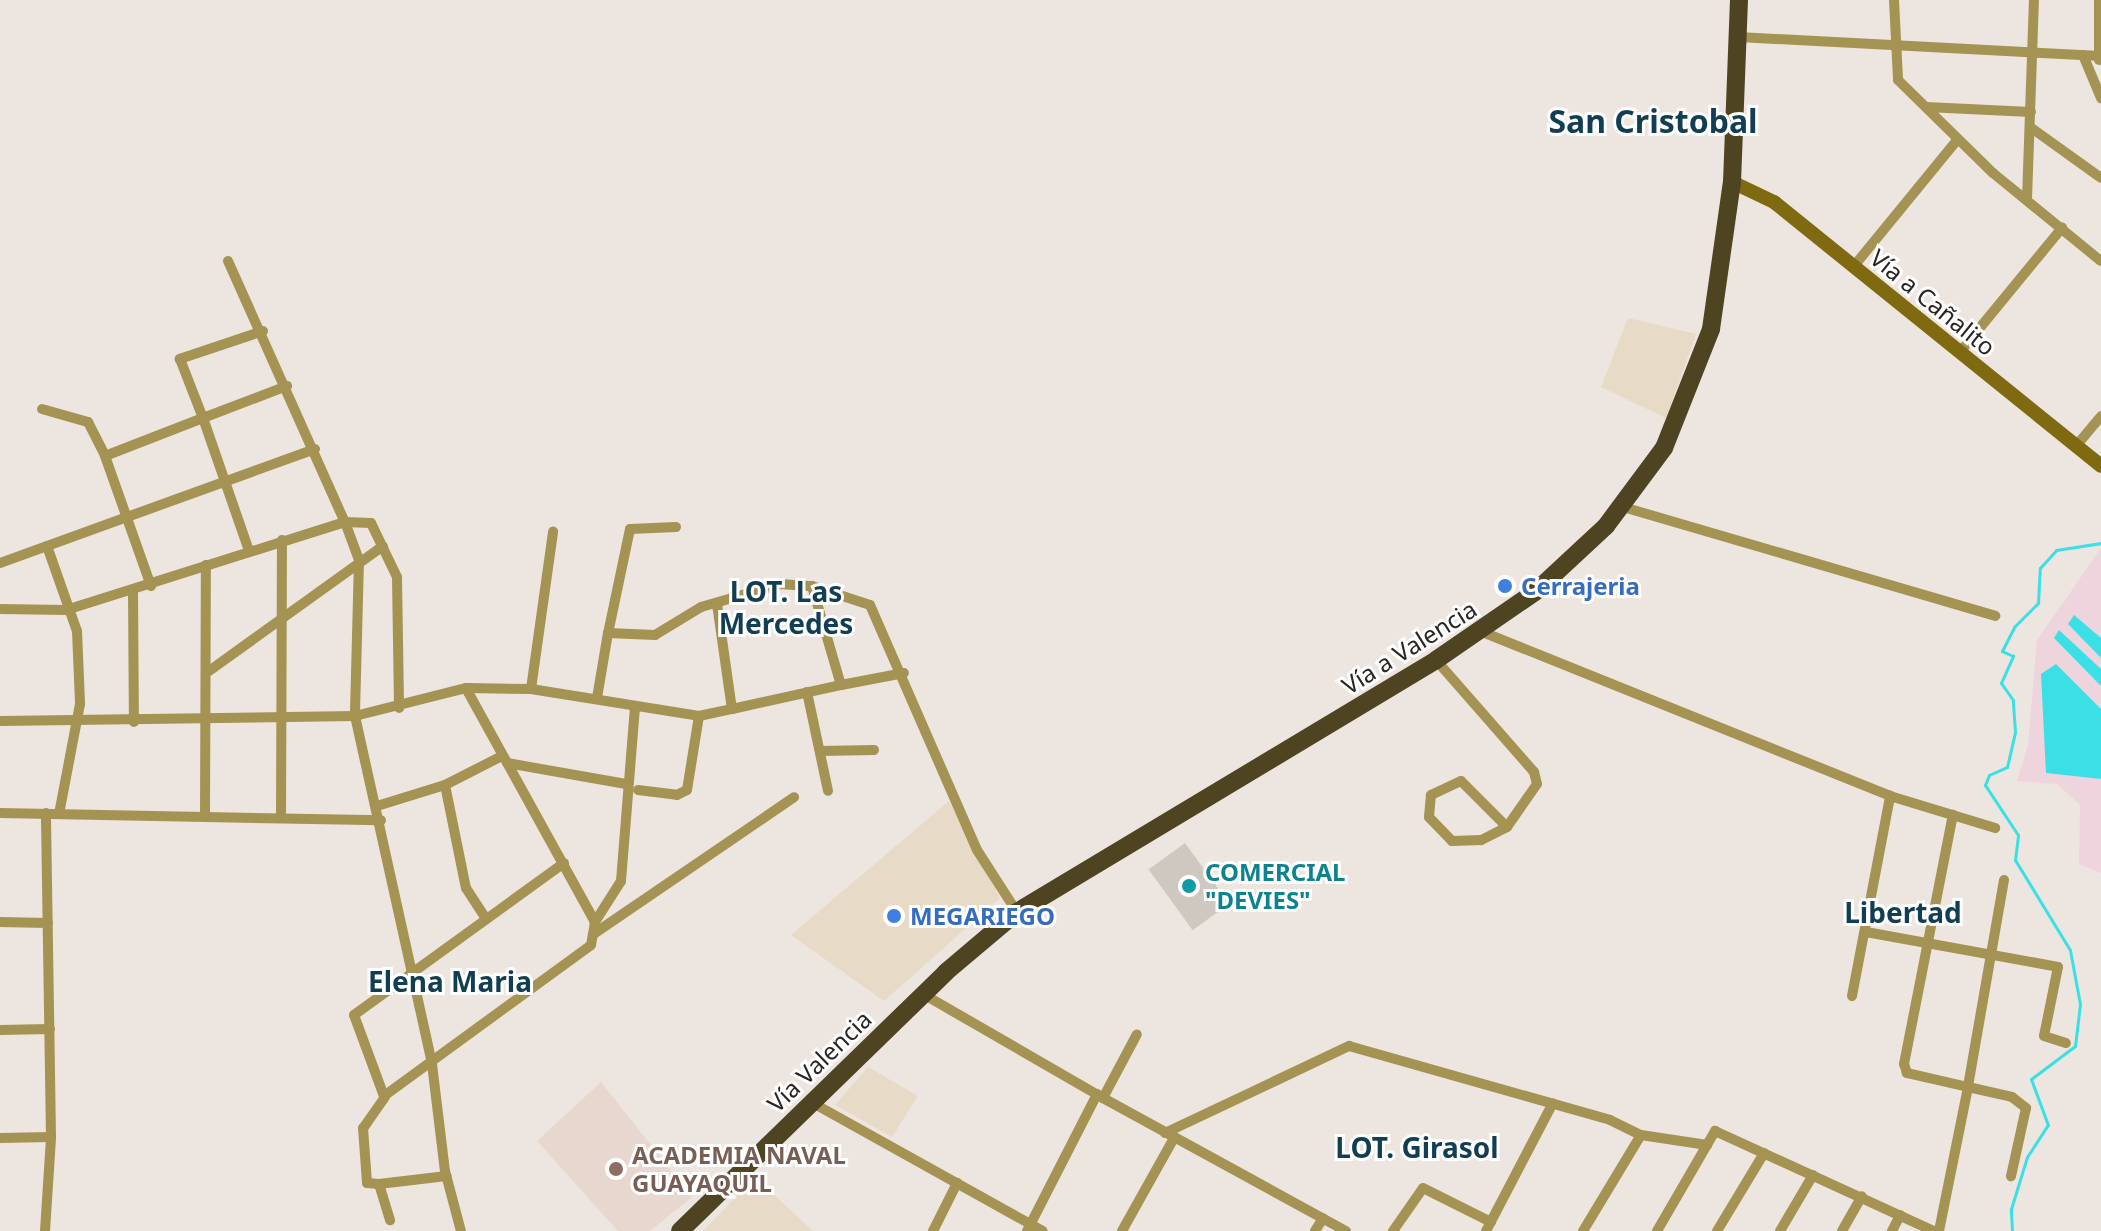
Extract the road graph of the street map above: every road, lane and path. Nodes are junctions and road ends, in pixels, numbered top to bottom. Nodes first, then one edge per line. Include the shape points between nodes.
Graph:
1 (1739, 0) edge
2 (1894, 0) edge
3 (2034, 0) edge
4 (2099, 6) edge
5 (1738, 37) junction
6 (1893, 44) junction
7 (2032, 51) junction
8 (2095, 57) edge
9 (2101, 98) edge
10 (1926, 107) junction
11 (2031, 112) junction
12 (2030, 127) junction
13 (1957, 140) junction
14 (2101, 178) edge
15 (1732, 182) junction
16 (2027, 199) junction
17 (2062, 228) junction
18 (228, 261) dead end
19 (2101, 261) edge
20 (1854, 266) junction
21 (263, 331) junction
22 (1960, 352) junction
23 (287, 386) junction
24 (42, 409) dead end
25 (2101, 416) edge
26 (203, 418) junction
27 (2076, 446) junction
28 (315, 449) junction
29 (105, 456) junction
30 (2101, 466) edge
31 (225, 484) junction
32 (1623, 507) junction
33 (126, 520) junction
34 (345, 522) junction
35 (676, 527) dead end
36 (553, 532) dead end
37 (282, 540) junction
38 (47, 546) junction
39 (383, 546) junction
40 (249, 551) junction
41 (359, 560) junction
42 (0, 563) edge
43 (206, 565) junction
44 (151, 586) junction
45 (812, 586) junction
46 (133, 591) junction
47 (717, 604) junction
48 (0, 609) edge
49 (66, 610) junction
50 (1995, 616) dead end
51 (282, 620) junction
52 (1480, 631) junction
53 (608, 633) junction
54 (1436, 660) junction
55 (209, 671) junction
56 (904, 673) junction
57 (841, 685) junction
58 (466, 688) junction
59 (531, 689) junction
60 (807, 692) junction
61 (597, 698) junction
62 (635, 707) junction
63 (399, 708) junction
64 (732, 709) junction
65 (355, 716) junction
66 (699, 716) junction
67 (279, 717) junction
68 (207, 719) junction
69 (0, 721) edge
70 (75, 722) junction
71 (134, 722) junction
72 (874, 750) dead end
73 (820, 751) junction
74 (504, 760) junction
75 (626, 784) junction
76 (445, 785) junction
77 (638, 790) dead end
78 (828, 791) dead end
79 (1890, 796) junction
80 (794, 797) dead end
81 (377, 806) junction
82 (0, 813) edge
83 (46, 813) junction
84 (59, 814) junction
85 (1953, 815) junction
86 (205, 816) junction
87 (281, 818) junction
88 (381, 820) junction
89 (1507, 827) junction
90 (1995, 828) dead end
91 (564, 863) junction
92 (2004, 880) dead end
93 (621, 881) junction
94 (1017, 912) junction
95 (617, 918) junction
96 (486, 919) junction
97 (0, 922) edge
98 (48, 923) junction
99 (595, 928) junction
100 (1866, 932) junction
101 (1929, 942) junction
102 (1994, 953) junction
103 (411, 974) junction
104 (923, 994) junction
105 (1852, 996) dead end
106 (50, 1029) junction
107 (0, 1030) edge
108 (1137, 1034) dead end
109 (2066, 1043) dead end
110 (432, 1064) junction
111 (1968, 1087) junction
112 (1100, 1096) junction
113 (385, 1097) junction
114 (811, 1102) junction
115 (1553, 1103) junction
116 (1641, 1135) junction
117 (1169, 1136) junction
118 (51, 1137) junction
119 (0, 1138) edge
120 (1707, 1145) junction
121 (1764, 1153) junction
122 (1813, 1175) junction
123 (447, 1176) junction
124 (2011, 1176) dead end
125 (957, 1183) junction
126 (379, 1184) junction
127 (1862, 1196) junction
128 (1900, 1215) junction
129 (1323, 1218) junction
130 (390, 1220) dead end
131 (1489, 1227) edge
132 (1029, 1228) edge
133 (45, 1231) edge
134 (461, 1231) edge
135 (680, 1231) edge
136 (933, 1231) edge
137 (1043, 1231) edge
138 (1122, 1231) edge
139 (1315, 1231) edge
140 (1346, 1231) edge
141 (1393, 1231) edge
142 (1583, 1231) edge
143 (1657, 1231) edge
144 (1717, 1231) edge
145 (1780, 1231) edge
146 (1842, 1231) edge
147 (1892, 1231) edge
148 (1936, 1231) edge

1 - 5 highway, Vía a Valencia
2 - 6 street
3 - 7 street
4 - 8 street
5 - 6 street
5 - 15 highway, Vía a Valencia
6 - 7 street
6 - 10 street via 1898,80
7 - 8 street
7 - 11 street
8 - 9 street
10 - 11 street
10 - 13 street
11 - 12 street
12 - 14 street
12 - 16 street
13 - 16 street
13 - 20 street
15 - 20 main road, Vía a Cañalito via 1758,191
15 - 32 highway, Vía a Valencia via 1711,329 1678,422
16 - 17 street
17 - 19 street
17 - 22 street
18 - 21 street
20 - 22 main road, Vía a Cañalito
21 - 23 street
21 - 26 street via 180,359
22 - 27 main road, Vía a Cañalito
23 - 26 street
23 - 28 street
24 - 29 street via 88,422
25 - 27 street
26 - 29 street
26 - 31 street
27 - 30 main road, Vía a Cañalito
28 - 31 street
28 - 34 street
29 - 33 street
31 - 33 street
31 - 40 street
32 - 50 street
32 - 52 highway, Vía a Valencia via 1554,577
33 - 38 street
33 - 44 street
34 - 37 street
34 - 39 street via 371,523
34 - 41 street
35 - 53 street via 642,524 627,534
36 - 59 street
37 - 40 street
37 - 51 street
38 - 42 street
38 - 49 street
39 - 41 street
39 - 63 street via 399,584
40 - 43 street
41 - 51 street
41 - 65 street
43 - 44 street
43 - 55 street
44 - 46 street
45 - 47 street via 771,586
45 - 56 street via 876,609
45 - 57 street
46 - 49 street
46 - 71 street
47 - 53 street via 655,635
47 - 64 street
48 - 49 street
49 - 70 street via 77,631
51 - 55 street
51 - 67 street
52 - 54 highway, Vía a Valencia
52 - 79 street
53 - 61 street
54 - 89 street via 1534,772 1535,788
54 - 94 highway, Vía a Valencia
55 - 68 street
56 - 57 street
56 - 94 street via 977,850
57 - 60 street
58 - 59 street
58 - 63 street
58 - 74 street
59 - 61 street
60 - 64 street
60 - 73 street
61 - 62 street
62 - 66 street
62 - 75 street
63 - 65 street
64 - 66 street
65 - 67 street
65 - 81 street
66 - 77 street via 687,790 677,795
67 - 68 street
67 - 87 street
68 - 71 street
68 - 86 street
69 - 70 street
70 - 71 street
70 - 84 street
72 - 73 street
73 - 78 street
74 - 75 street
74 - 76 street
74 - 91 street
75 - 93 street
76 - 81 street
76 - 96 street via 466,888
79 - 85 street
79 - 100 street
80 - 95 street
81 - 88 street
82 - 83 street
83 - 84 street
83 - 98 street
84 - 86 street
85 - 90 street
85 - 101 street
86 - 87 street
87 - 88 street
88 - 103 street
89 - 89 street via 1472,843 1452,841 1429,817 1427,803 1446,785 1468,783
91 - 96 street
91 - 99 street
92 - 102 street
93 - 95 street
93 - 99 street
94 - 104 highway, Vía a Valencia
95 - 99 street
96 - 103 street
97 - 98 street
98 - 106 street
99 - 110 street via 591,945
100 - 101 street
100 - 105 street
101 - 102 street
101 - 111 street via 1904,1067
102 - 109 street via 2058,967 2044,1036
102 - 111 street
103 - 110 street
103 - 113 street via 353,1017
104 - 112 street
104 - 114 highway, Vía Valencia
106 - 107 street
106 - 118 street
108 - 112 street
110 - 113 street
110 - 123 street
111 - 124 street via 2012,1097 2026,1108
111 - 148 street
112 - 117 street
112 - 132 street
113 - 126 street via 363,1128 367,1183
114 - 125 street
114 - 135 highway, Vía Valencia
115 - 116 street
115 - 117 street via 1349,1046
115 - 131 street
116 - 120 street
116 - 142 street
117 - 129 street
117 - 138 street
118 - 119 street
118 - 133 street
120 - 121 street via 1715,1131
120 - 143 street
121 - 122 street
121 - 144 street
122 - 127 street
122 - 145 street
123 - 126 street
123 - 134 street
125 - 132 street
125 - 136 street
126 - 130 street
127 - 128 street
127 - 146 street
128 - 147 street
128 - 148 street
129 - 139 street
129 - 140 street
131 - 141 street via 1423,1188
132 - 137 street

